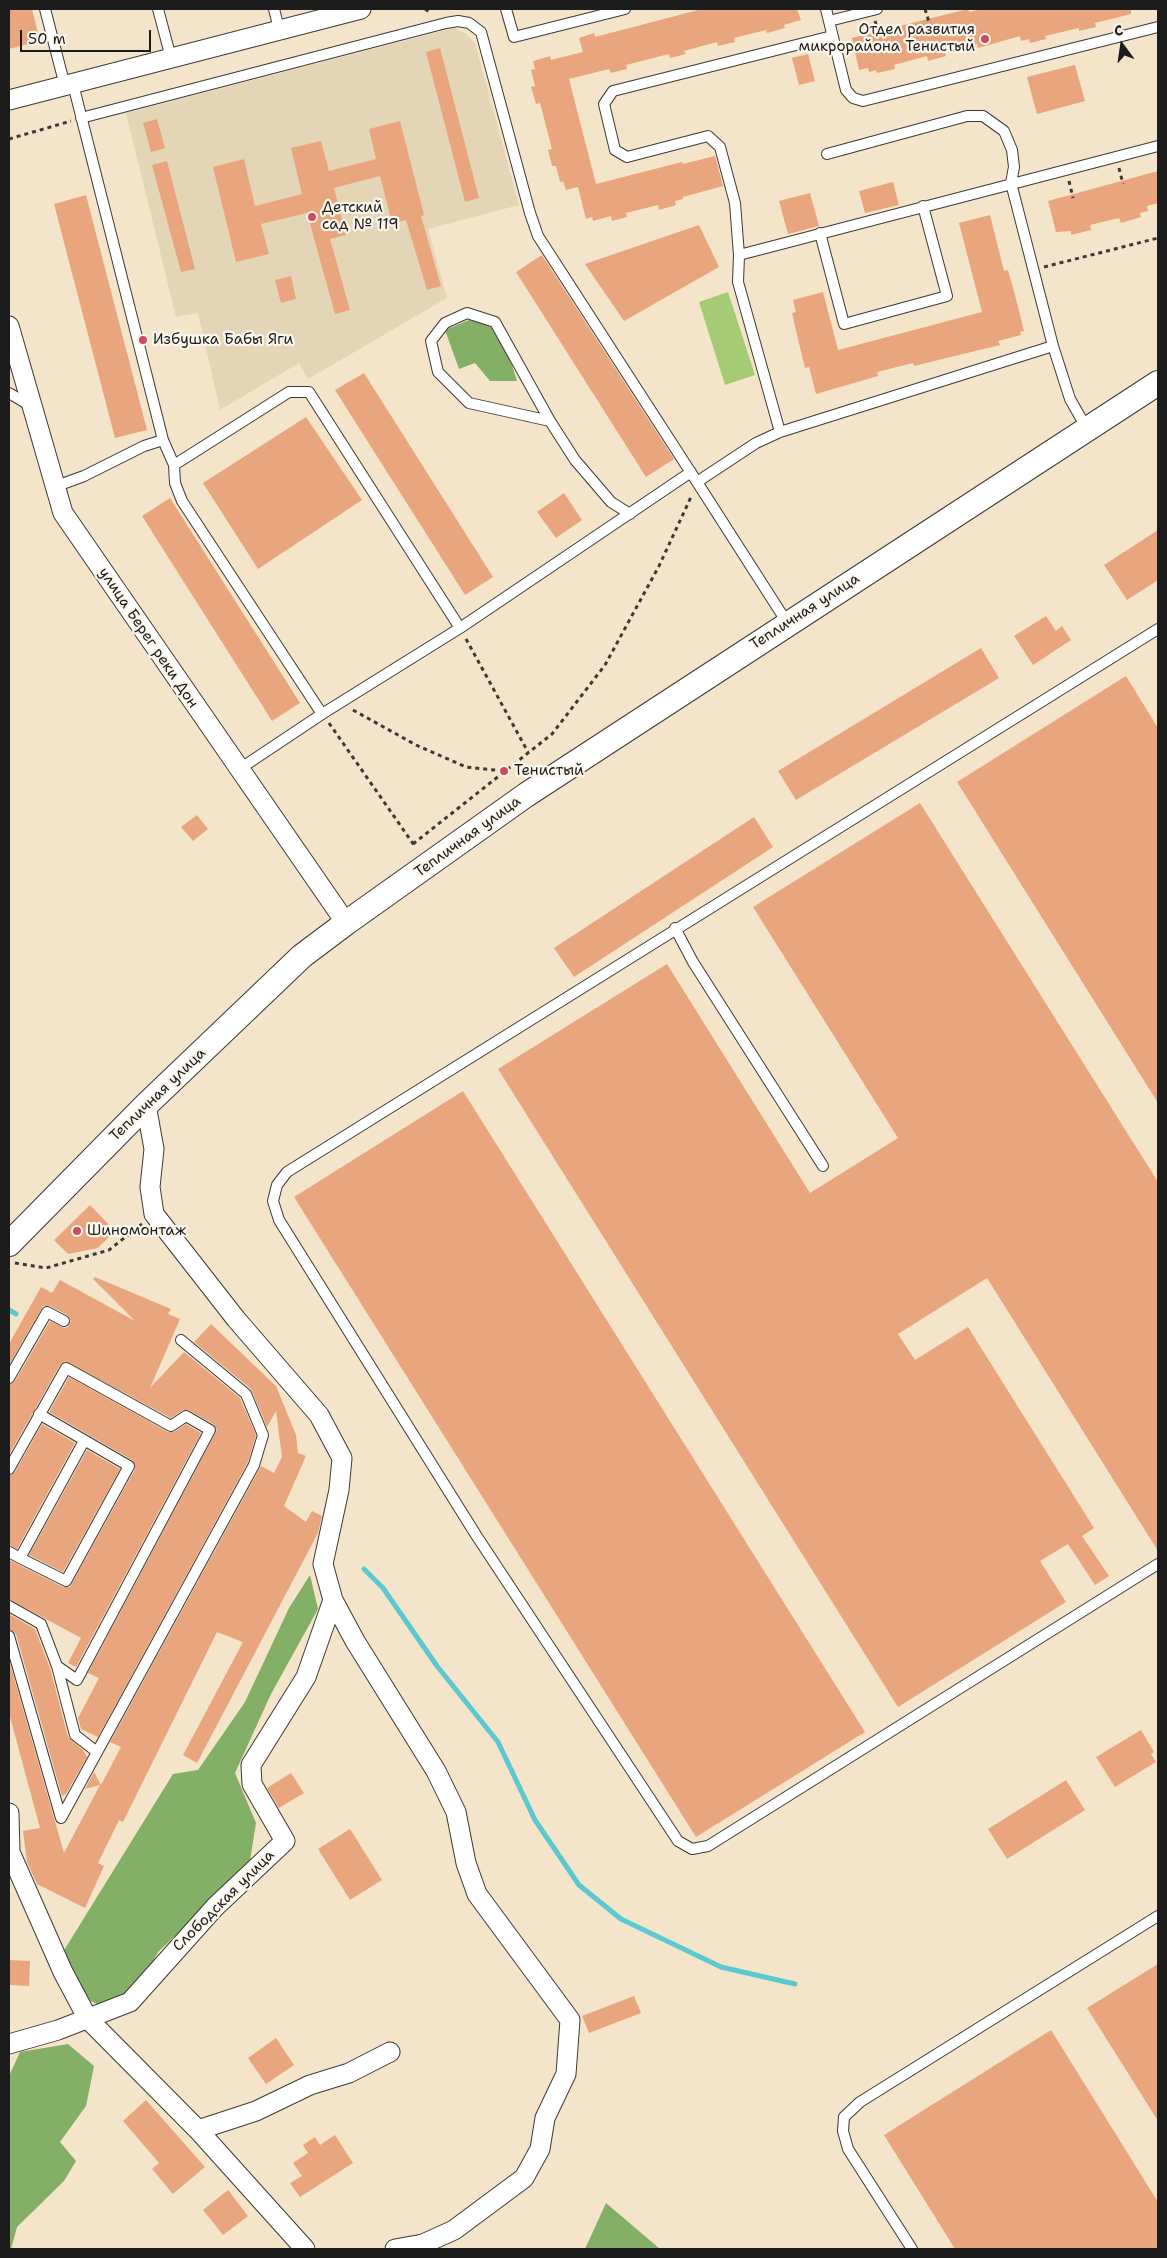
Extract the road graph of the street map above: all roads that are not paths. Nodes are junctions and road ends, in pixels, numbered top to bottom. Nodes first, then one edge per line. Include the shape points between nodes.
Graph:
1 (45, 9) edge
2 (158, 9) edge
3 (274, 9) edge
4 (361, 9) edge
5 (506, 9) edge
6 (624, 9) edge
7 (826, 9) edge
8 (877, 9) edge
9 (829, 21) junction
10 (1158, 27) edge
11 (279, 29) junction
12 (832, 36) junction
13 (171, 58) junction
14 (69, 85) junction
15 (9, 100) edge
16 (81, 118) junction
17 (1158, 146) edge
18 (827, 154) dead end
19 (1012, 183) junction
20 (923, 206) junction
21 (820, 233) junction
22 (739, 255) junction
23 (9, 326) edge
24 (1053, 346) junction
25 (1158, 383) edge
26 (9, 393) edge
27 (31, 406) junction
28 (550, 421) junction
29 (1087, 429) junction
30 (780, 432) junction
31 (163, 440) junction
32 (174, 465) junction
33 (691, 472) junction
34 (697, 482) junction
35 (54, 487) junction
36 (630, 514) junction
37 (788, 624) junction
38 (460, 628) junction
39 (1158, 629) edge
40 (322, 714) junction
41 (238, 770) junction
42 (346, 923) junction
43 (675, 928) junction
44 (146, 1105) junction
45 (823, 1166) dead end
46 (9, 1244) edge
47 (64, 1320) dead end
48 (180, 1340) dead end
49 (9, 1378) edge
50 (39, 1414) junction
51 (84, 1441) junction
52 (9, 1469) edge
53 (9, 1552) edge
54 (20, 1558) junction
55 (1158, 1564) edge
56 (333, 1600) junction
57 (9, 1606) edge
58 (9, 1636) edge
59 (57, 1666) junction
60 (97, 1752) junction
61 (9, 1813) edge
62 (1158, 1916) edge
63 (88, 2019) junction
64 (9, 2044) edge
65 (390, 2052) dead end
66 (198, 2130) junction
67 (305, 2249) edge
68 (395, 2249) edge
69 (912, 2249) edge

1 - 14 lane
2 - 13 lane
3 - 11 lane
4 - 11 street
5 - 6 lane via 514,37
7 - 9 lane
8 - 9 lane
9 - 12 lane
10 - 12 lane via 863,101 853,98 846,90
11 - 13 street
12 - 22 lane via 613,91 604,104 615,150 626,158 708,136 720,147 735,203
13 - 14 street
14 - 15 street
14 - 16 lane
16 - 31 lane
16 - 33 lane via 458,20 469,23 481,32 538,236
17 - 19 lane
18 - 19 lane via 967,116 983,116 1004,130 1012,150
19 - 20 lane
19 - 24 lane
20 - 21 lane
20 - 21 lane via 947,296 844,324
21 - 22 lane
22 - 30 lane via 738,282
23 - 27 street, улица Берег реки Дон
24 - 29 lane via 1070,399
24 - 30 lane
25 - 29 street, Тепличная улица
26 - 27 lane
27 - 35 street, улица Берег реки Дон
28 - 28 lane via 495,322 467,313 445,323 431,341 438,372 469,403
28 - 36 lane via 575,460 610,502
29 - 37 street, Тепличная улица
30 - 34 lane
31 - 32 lane
31 - 35 lane
32 - 38 lane via 289,392 309,392
32 - 40 lane via 175,483 182,501
33 - 34 lane
33 - 36 lane
34 - 37 lane
35 - 41 street, улица Берег реки Дон via 63,513
36 - 38 lane
37 - 42 street, Тепличная улица via 526,795
38 - 40 lane
39 - 43 lane
40 - 41 lane
41 - 42 street, улица Берег реки Дон
42 - 44 street, Тепличная улица via 302,956
43 - 45 lane via 698,970
43 - 55 lane via 287,1172 277,1185 273,1200 279,1220 476,1535 678,1841 692,1849 708,1846
44 - 46 street, Тепличная улица
44 - 56 street via 154,1149 150,1187 154,1214 236,1319 319,1415 342,1458 339,1490 323,1564
47 - 49 lane via 47,1312
48 - 60 lane via 246,1394 263,1435 254,1465
50 - 51 lane
50 - 52 lane
50 - 59 lane via 66,1368 171,1426 186,1416 210,1430 77,1680
51 - 54 lane
51 - 54 lane via 129,1466 71,1573 66,1581
53 - 54 lane
56 - 63 street, Слободская улица via 306,1677 251,1765 252,1784 285,1841 215,1907 130,2002
56 - 68 street via 436,1770 456,1812 466,1863 477,1894 570,2020 566,2074 545,2118 540,2149 524,2178 454,2230 423,2244
57 - 59 lane via 41,1624
58 - 60 lane via 61,1818
59 - 60 lane via 74,1735
61 - 63 street via 10,1852 63,1972
62 - 69 lane via 860,2102 844,2117 843,2131 848,2149
63 - 64 street, Слободская улица
63 - 66 street
65 - 66 street via 349,2073 310,2085 256,2111
66 - 67 street

